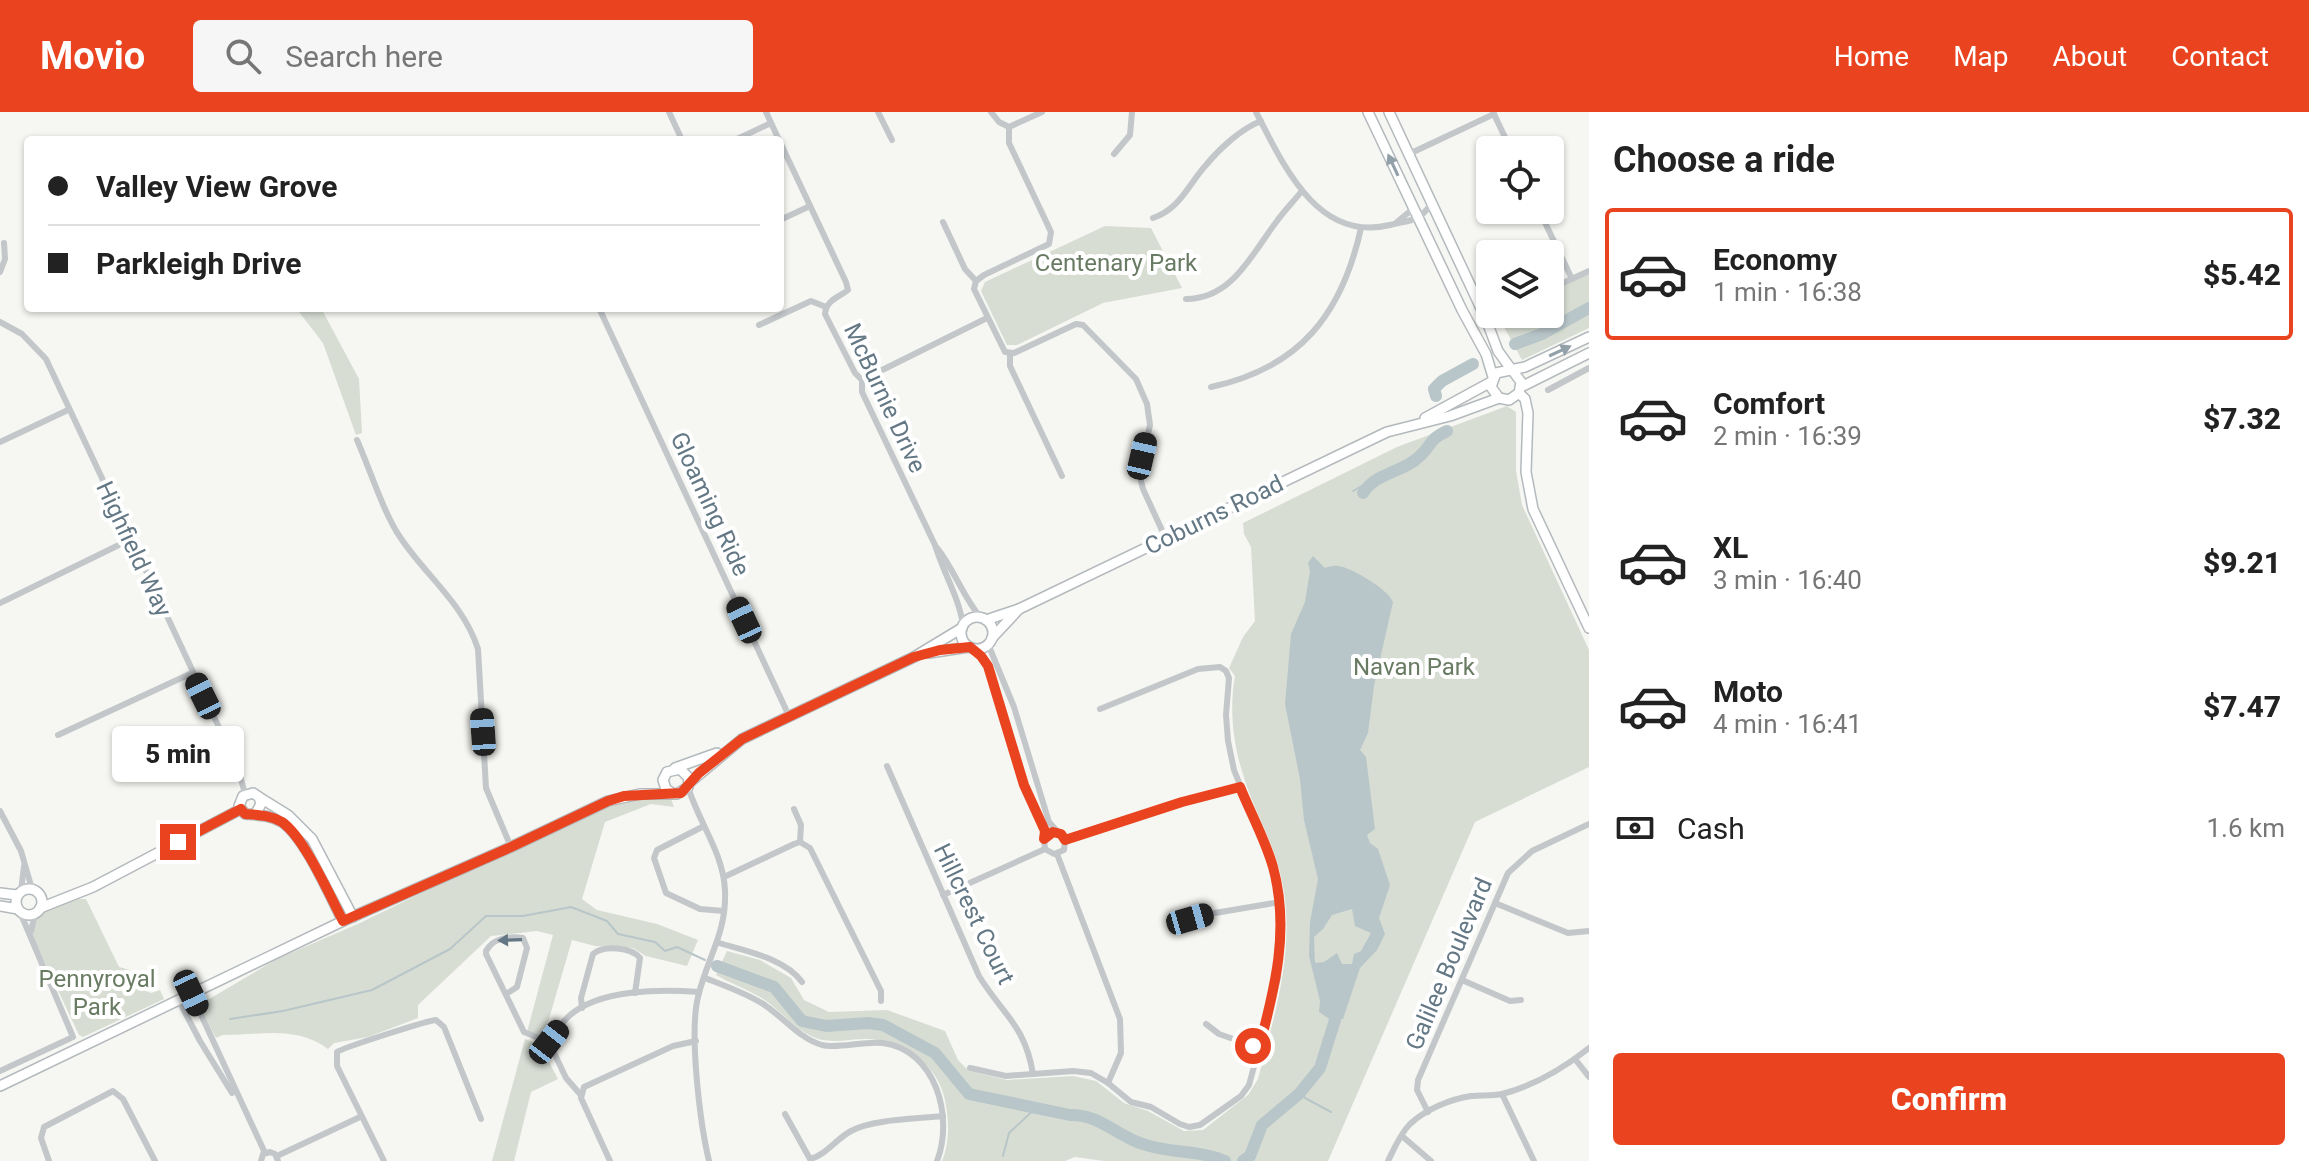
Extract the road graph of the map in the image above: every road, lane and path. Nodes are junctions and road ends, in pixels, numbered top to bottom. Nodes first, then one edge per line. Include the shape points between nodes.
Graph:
1 (669, 112) edge
2 (766, 112) edge
3 (878, 112) edge
4 (991, 112) edge
5 (1042, 112) edge
6 (1132, 112) edge
7 (1256, 112) edge
8 (1368, 112) edge
9 (1389, 112) edge
10 (1493, 113) edge
11 (1261, 121) junction
12 (771, 123) junction
13 (1009, 127) junction
14 (680, 136) edge
15 (743, 136) edge
16 (778, 136) edge
17 (1504, 136) edge
18 (892, 140) dead end
19 (784, 150) edge
20 (1114, 154) dead end
21 (1409, 154) junction
22 (1301, 192) junction
23 (1431, 204) junction
24 (810, 206) junction
25 (1414, 208) junction
26 (784, 218) edge
27 (1153, 218) dead end
28 (1419, 219) junction
29 (943, 222) dead end
30 (1395, 224) junction
31 (1546, 224) edge
32 (1361, 228) junction
33 (4, 243) dead end
34 (1456, 254) junction
35 (1589, 271) edge
36 (0, 272) edge
37 (1572, 279) junction
38 (976, 281) junction
39 (1564, 283) edge
40 (1476, 290) edge
41 (1453, 291) junction
42 (1186, 299) dead end
43 (826, 307) junction
44 (601, 312) edge
45 (987, 318) junction
46 (0, 322) edge
47 (759, 325) dead end
48 (1493, 328) edge
49 (1589, 337) edge
50 (1589, 353) edge
51 (1010, 354) junction
52 (1589, 368) edge
53 (1512, 370) junction
54 (862, 380) junction
55 (1492, 380) junction
56 (1211, 387) dead end
57 (1520, 390) junction
58 (1548, 390) dead end
59 (1504, 399) junction
60 (68, 410) junction
61 (1526, 420) junction
62 (1411, 425) junction
63 (357, 440) dead end
64 (0, 442) edge
65 (1062, 476) dead end
66 (1166, 539) junction
67 (125, 542) junction
68 (935, 545) junction
69 (0, 603) edge
70 (1019, 609) junction
71 (983, 619) junction
72 (962, 626) junction
73 (1589, 628) edge
74 (990, 641) junction
75 (972, 648) junction
76 (914, 657) junction
77 (192, 673) junction
78 (1100, 709) dead end
79 (789, 716) junction
80 (58, 735) dead end
81 (728, 749) junction
82 (887, 766) dead end
83 (675, 768) junction
84 (664, 775) junction
85 (688, 785) junction
86 (1240, 787) junction
87 (245, 794) junction
88 (640, 794) junction
89 (675, 794) junction
90 (259, 797) junction
91 (694, 808) junction
92 (241, 809) junction
93 (794, 809) dead end
94 (0, 811) edge
95 (256, 813) junction
96 (1589, 824) edge
97 (704, 826) junction
98 (1058, 832) junction
99 (1044, 839) junction
100 (1065, 840) junction
101 (800, 842) junction
102 (511, 847) junction
103 (1045, 849) junction
104 (1057, 854) junction
105 (724, 877) junction
106 (27, 892) junction
107 (0, 893) edge
108 (943, 895) junction
109 (68, 897) junction
110 (1280, 902) junction
111 (1495, 903) junction
112 (0, 906) edge
113 (19, 910) junction
114 (38, 911) junction
115 (724, 911) junction
116 (348, 919) junction
117 (1171, 925) dead end
118 (1589, 931) edge
119 (31, 935) junction
120 (719, 943) junction
121 (705, 978) junction
122 (1462, 980) junction
123 (802, 982) dead end
124 (699, 992) junction
125 (191, 993) junction
126 (635, 993) junction
127 (506, 994) junction
128 (178, 999) junction
129 (1521, 1000) dead end
130 (881, 1001) dead end
131 (582, 1008) junction
132 (1206, 1024) dead end
133 (696, 1041) junction
134 (549, 1042) junction
135 (1259, 1048) junction
136 (1589, 1048) edge
137 (1575, 1059) junction
138 (970, 1068) dead end
139 (0, 1071) edge
140 (1033, 1074) junction
141 (1589, 1077) edge
142 (1108, 1083) junction
143 (0, 1088) edge
144 (580, 1094) junction
145 (1502, 1094) junction
146 (243, 1110) junction
147 (1428, 1112) junction
148 (785, 1114) dead end
149 (943, 1116) junction
150 (360, 1117) junction
151 (481, 1119) dead end
152 (1402, 1136) junction
153 (265, 1153) junction
154 (277, 1159) edge
155 (707, 1160) edge
156 (49, 1161) edge
157 (155, 1161) edge
158 (261, 1161) edge
159 (384, 1161) edge
160 (610, 1161) edge
161 (937, 1161) edge
162 (1388, 1161) edge
163 (1431, 1161) edge
164 (1534, 1161) edge

1 - 14 street
2 - 12 street, McBurnie Drive
3 - 18 street
4 - 13 street
5 - 13 street
6 - 20 street via 1130,135
7 - 11 street
25 -> 8 street
9 - 21 street
10 - 17 street
10 - 21 street
11 - 22 street
11 - 27 street via 1225,145 1181,199
12 - 15 street
12 - 16 street, McBurnie Drive
13 - 38 street via 1009,143 1052,239
19 - 24 street, McBurnie Drive
21 - 23 street
22 - 32 street via 1333,218
22 - 42 street via 1236,277 1215,293
23 - 28 street
23 - 34 street
24 - 26 street
24 - 43 street, McBurnie Drive via 848,290
25 - 28 street
25 - 30 street
28 - 30 street
28 - 41 street
29 - 38 street
30 - 32 street
31 - 37 street
32 - 56 street via 1348,277 1324,320 1274,366
33 - 36 street
34 - 40 street
34 - 41 street via 1449,247 1438,249
35 - 37 street
37 - 39 street
38 - 45 street via 974,289
41 - 55 street via 1486,354
43 - 47 street via 811,301
43 - 54 street, McBurnie Drive
44 - 79 street, Gloaming Ride
45 - 51 street via 1002,349
45 - 54 street
46 - 60 street, Highfield Way via 22,334 46,359
48 - 53 street via 1498,351
53 -> 49 street
50 - 57 street
51 - 65 street via 1010,366
51 - 66 street via 1076,324 1124,363 1147,404 1150,425 1139,473
52 - 58 street
53 - 55 street via 1500,371
53 - 57 street via 1520,378
54 - 68 street, McBurnie Drive via 862,392
55 - 59 street via 1492,391
55 - 62 street, Coburns Road
57 - 59 street
57 - 61 street
59 - 61 street
59 - 62 street, Coburns Road
60 - 64 street
60 - 67 street, Highfield Way via 124,525
61 - 73 street via 1526,472 1533,509
62 - 66 street, Coburns Road via 1358,445
63 - 102 street via 398,536 473,632 486,788
66 - 70 street, Coburns Road
67 - 69 street
67 - 77 street, Highfield Way via 138,554
68 - 71 street, McBurnie Drive
68 - 72 street, McBurnie Drive
70 - 71 street, Coburns Road
70 - 74 street, Coburns Road
71 - 72 street via 971,618
71 - 74 street via 992,628
72 - 75 street via 961,637
72 - 76 street
74 - 75 street
74 - 98 street via 1049,822
75 - 76 street
75 - 99 street via 988,666
76 - 79 street
77 - 80 street
77 - 87 street, Highfield Way via 238,768
78 - 86 street via 1198,669 1220,667 1229,678 1228,741
79 - 81 street
81 - 83 street
81 - 85 street
82 - 108 street, Hillcrest Court
83 - 84 street
83 - 85 street via 684,771
84 - 88 street
84 - 89 street via 663,785
85 - 89 street
85 - 91 street
86 - 100 street
86 - 110 street via 1273,867
87 - 90 street
87 - 92 street
88 - 89 street
88 - 102 street via 608,801
89 - 91 street
90 - 95 street
90 - 116 street via 312,839
91 - 97 street
92 - 95 street
92 - 109 street
93 - 101 street via 801,825
94 - 106 street via 24,862
95 - 116 street via 291,829
96 - 111 street, Galilee Boulevard via 1523,857 1508,873
97 - 105 street
97 - 115 street via 657,850 654,858 670,896 700,909
98 - 99 street
98 - 100 street
99 - 103 street
100 - 104 street via 1064,850
101 - 105 street
101 - 130 street via 810,848 881,991
102 - 116 street
103 - 104 street
103 - 108 street
104 - 142 street via 1120,1019 1121,1053
105 - 115 street
106 - 107 street
106 - 109 street
106 - 113 street
106 - 114 street via 42,900
108 - 140 street, Hillcrest Court via 979,976 1025,1039
109 - 114 street
110 - 117 street
110 - 135 street via 1278,978
111 - 118 street via 1568,933
111 - 122 street, Galilee Boulevard
112 - 113 street
113 - 114 street via 27,915
113 - 119 street
114 - 119 street
115 - 120 street
116 - 125 street
119 - 139 street via 73,1037
120 - 121 street
120 - 123 street via 770,959
121 - 124 street
121 - 149 street via 765,1004 800,1034 823,1045 861,1042 903,1051 921,1062 932,1078
122 - 129 street via 1510,1001
122 - 147 street, Galilee Boulevard via 1418,1080
124 - 126 street
124 - 133 street
125 - 128 street
125 - 146 street
126 - 131 street
126 - 131 street via 638,954 602,948 593,954
127 -> 127 street via 517,987 527,948 520,937 499,939 486,948
127 - 134 street via 524,1032
128 - 143 street
128 - 146 street
131 - 134 street
132 - 135 street
133 - 144 street via 673,1046 584,1087
133 - 155 street
134 - 144 street
135 - 142 street via 1241,1096 1200,1125 1180,1124 1131,1102
136 - 137 street
137 - 141 street
137 - 145 street
138 - 140 street via 1006,1076
140 - 142 street via 1082,1071
144 - 160 street
145 - 147 street via 1470,1096
145 - 164 street
146 - 153 street
147 - 152 street
148 - 149 street via 810,1159 863,1126
149 - 161 street
150 - 151 street via 337,1066 337,1052 433,1019 444,1027
150 - 154 street
150 - 159 street
152 - 162 street
152 - 163 street
153 - 154 street
153 - 158 street
156 - 157 street via 41,1138 44,1127 113,1091 123,1099

